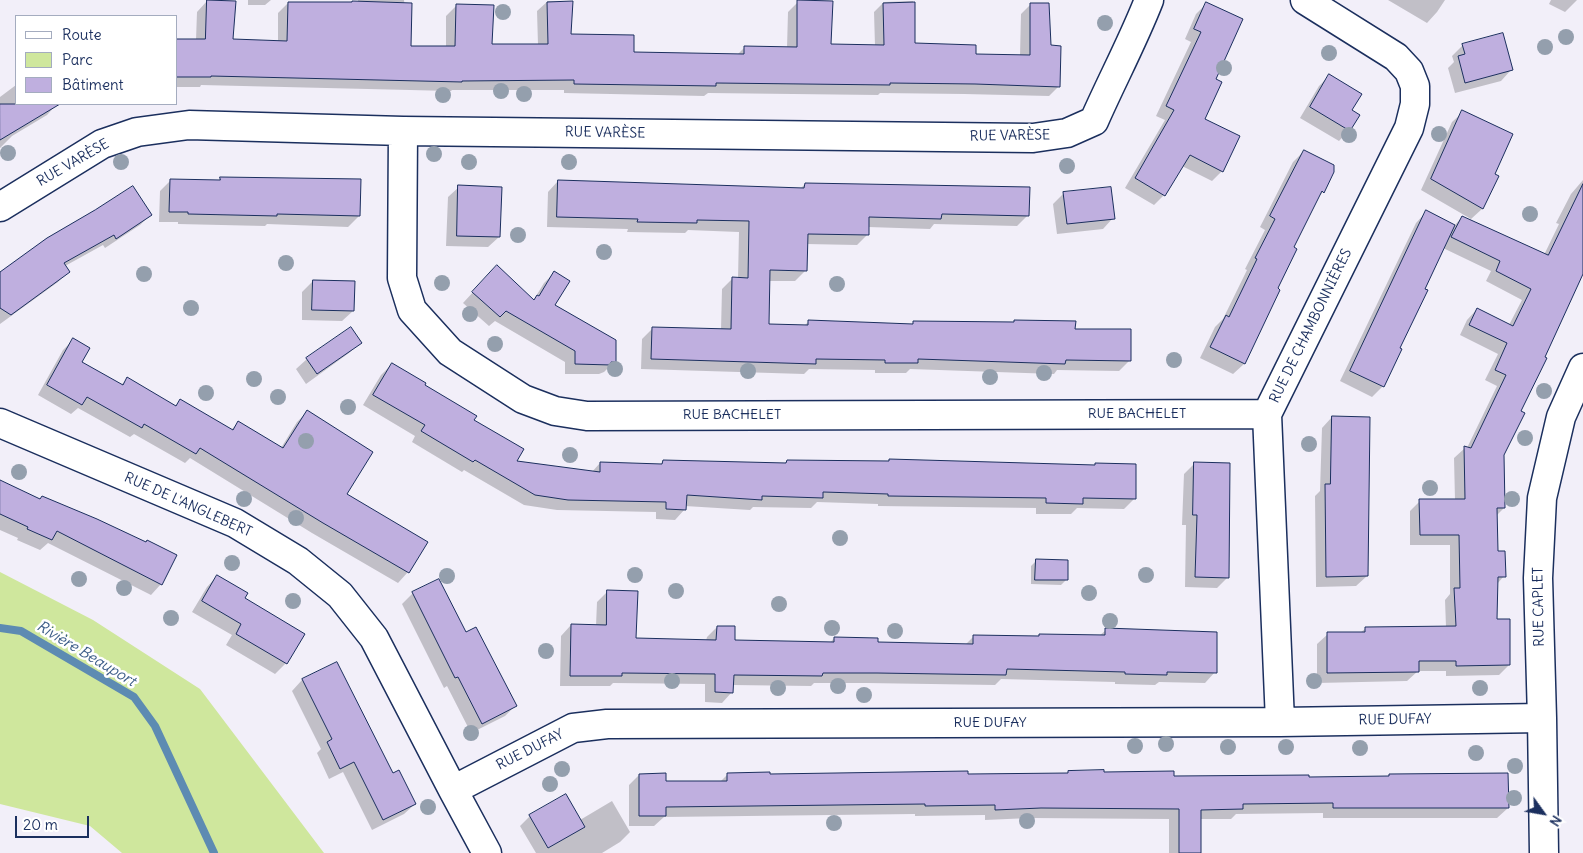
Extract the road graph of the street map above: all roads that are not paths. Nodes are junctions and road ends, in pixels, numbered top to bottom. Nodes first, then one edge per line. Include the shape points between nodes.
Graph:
1 (1149, 0) edge
2 (1305, 0) edge
3 (404, 131) junction
4 (0, 206) edge
5 (1583, 368) edge
6 (1267, 414) junction
7 (0, 423) edge
8 (1542, 718) junction
9 (1280, 722) junction
10 (453, 790) junction
11 (487, 853) edge
12 (1544, 853) edge

1 - 3 street, RUE VARÈSE via 1094,121 1067,133 1023,138
2 - 6 street, RUE DE CHAMBONNIÈRES via 1396,57 1409,71 1415,86 1416,104 1408,128
3 - 4 street, RUE VARÈSE via 189,125 137,132 102,144
3 - 6 street, RUE BACHELET via 402,278 412,310 450,352 523,399 555,411 588,416
5 - 8 street, RUE CAPLET via 1561,417 1542,498 1538,578
6 - 9 street, RUE DE CHAMBONNIÈRES
7 - 10 street, RUE DE L'ANGLEBERT via 235,523 298,561 340,595 374,638
8 - 9 street, RUE DUFAY
8 - 12 street, RUE CAPLET
9 - 10 street, RUE DUFAY via 607,724 573,728
10 - 11 street, RUE DE L'ANGLEBERT

